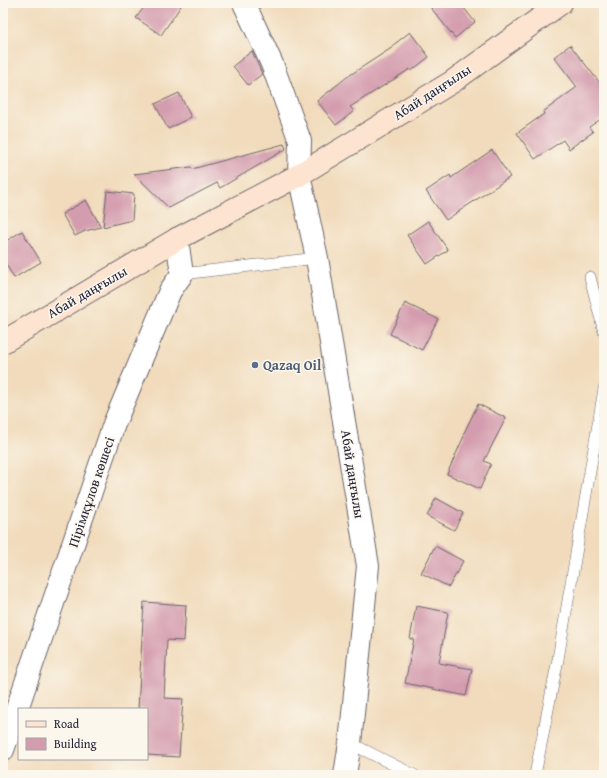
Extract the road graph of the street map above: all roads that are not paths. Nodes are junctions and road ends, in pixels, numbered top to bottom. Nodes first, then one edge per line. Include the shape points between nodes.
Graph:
1 (244, 3) edge
2 (561, 3) edge
3 (299, 175) junction
4 (177, 239) junction
5 (317, 258) junction
6 (182, 274) junction
7 (590, 277) dead end
8 (604, 332) edge
9 (3, 342) edge
10 (604, 389) edge
11 (350, 742) junction
12 (3, 750) edge
13 (345, 775) edge
14 (414, 775) edge
15 (535, 775) edge

1 - 3 street via 272,64 300,141
2 - 3 street, Абай даңғылы via 452,82
3 - 4 street, Абай даңғылы
3 - 5 street, Абай даңғылы
4 - 6 street
4 - 9 street, Абай даңғылы
5 - 6 lane
5 - 11 street, Абай даңғылы via 368,566
6 - 12 street, Пірімқұлов көшесі via 170,291 114,424
7 - 8 lane
10 - 15 lane via 558,659
11 - 13 street, Абай даңғылы
11 - 14 lane

